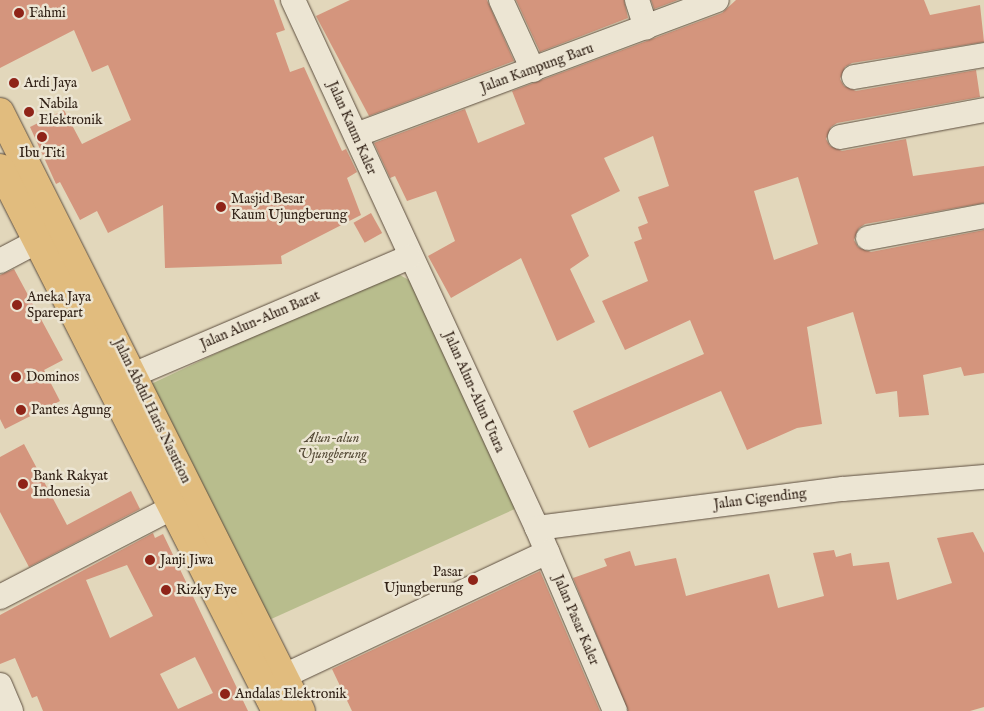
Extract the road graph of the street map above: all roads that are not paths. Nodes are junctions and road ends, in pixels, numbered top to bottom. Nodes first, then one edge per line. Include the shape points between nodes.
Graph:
1 (293, 0) edge
2 (501, 0) edge
3 (637, 0) edge
4 (718, 0) edge
5 (646, 28) junction
6 (984, 55) edge
7 (533, 70) junction
8 (854, 76) dead end
9 (984, 110) edge
10 (0, 112) edge
11 (356, 135) junction
12 (840, 137) dead end
13 (0, 168) edge
14 (984, 216) edge
15 (868, 238) dead end
16 (38, 240) junction
17 (409, 257) junction
18 (0, 261) edge
19 (123, 379) junction
20 (984, 477) edge
21 (172, 508) junction
22 (537, 528) junction
23 (547, 552) junction
24 (0, 597) edge
25 (284, 676) junction
26 (0, 686) edge
27 (11, 711) edge
28 (276, 711) edge
29 (301, 711) edge
30 (615, 711) edge

1 - 11 street, Jalan Kaum Kaler
2 - 7 street
3 - 5 street
4 - 5 street, Jalan Kampung Baru
5 - 7 street, Jalan Kampung Baru
6 - 8 street
7 - 11 street, Jalan Kampung Baru
9 - 12 street
10 - 19 highway, Jalan Abdul Haris Nasution
11 - 17 street, Jalan Kaum Kaler
13 - 16 highway, Jalan Abdul Haris Nasution
14 - 15 street
16 - 18 street
16 - 19 highway, Jalan Abdul Haris Nasution
17 - 19 street, Jalan Alun-Alun Barat
17 - 22 street, Jalan Alun-Alun Utara
19 - 21 highway, Jalan Abdul Haris Nasution
19 - 25 highway, Jalan Abdul Haris Nasution
20 - 22 street, Jalan Cigending via 843,489
21 - 24 street
21 - 28 highway, Jalan Abdul Haris Nasution
22 - 23 street, Jalan Pasar Kaler
23 - 25 street
23 - 30 street, Jalan Pasar Kaler
25 - 29 highway, Jalan Abdul Haris Nasution
26 - 27 street

